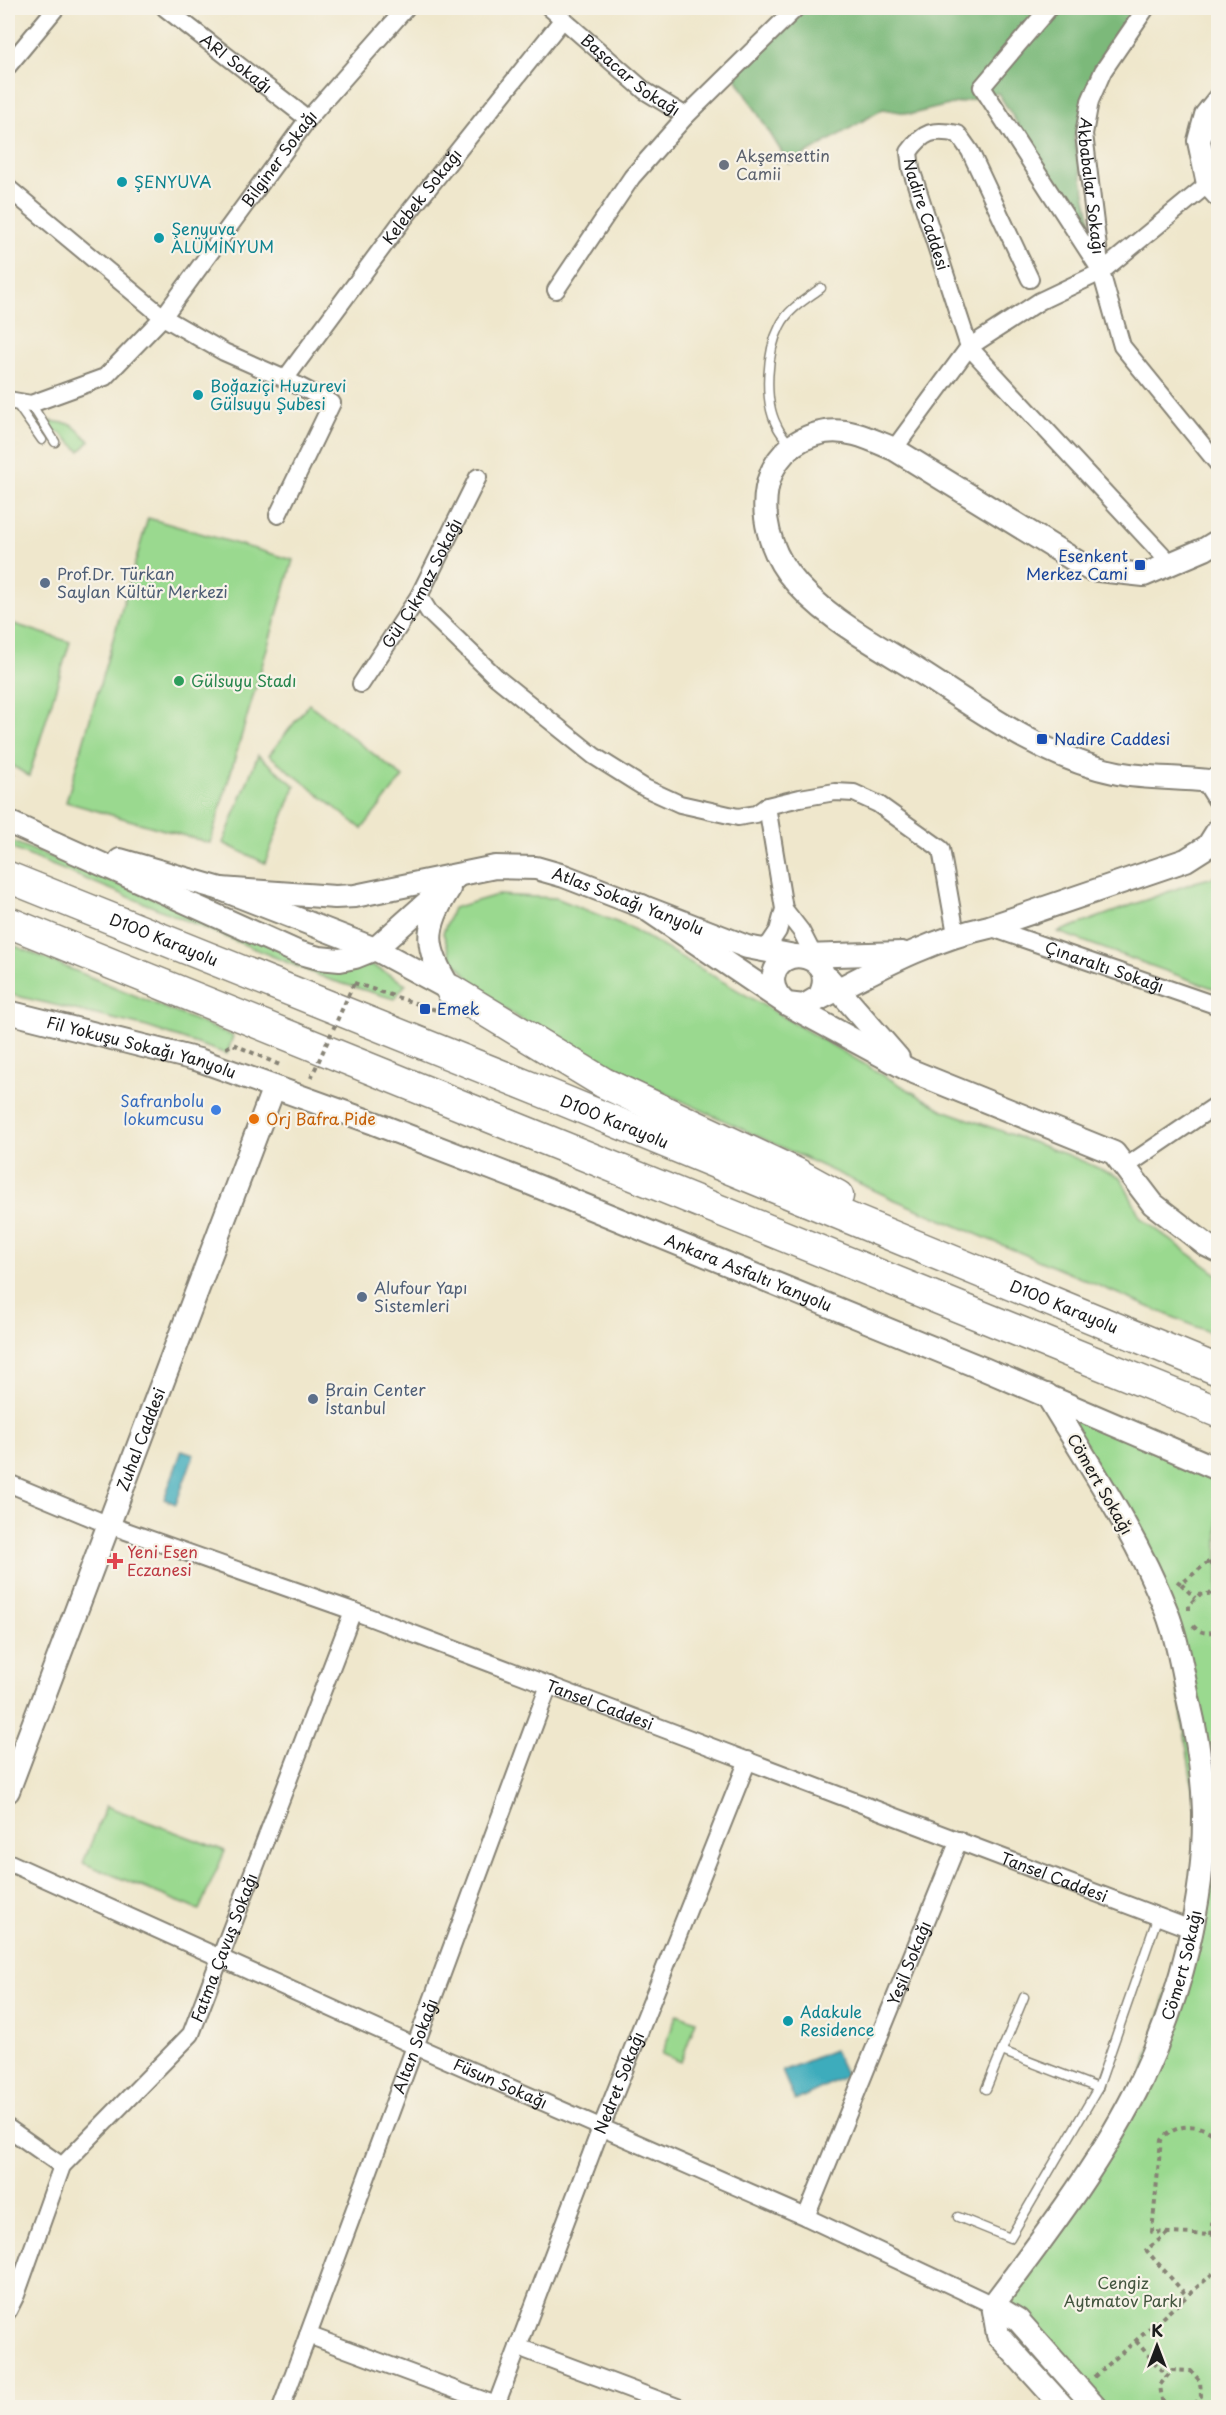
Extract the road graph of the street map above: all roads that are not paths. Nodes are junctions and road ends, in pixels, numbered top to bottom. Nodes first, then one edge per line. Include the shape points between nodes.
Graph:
1 (56, 8) edge
2 (165, 8) edge
3 (406, 8) edge
4 (795, 8) edge
5 (1049, 8) edge
6 (1146, 8) edge
7 (556, 13) edge
8 (8, 66) edge
9 (1218, 100) edge
10 (686, 116) junction
11 (308, 119) junction
12 (8, 188) edge
13 (1213, 189) edge
14 (1101, 272) junction
15 (1030, 279) dead end
16 (821, 288) dead end
17 (556, 290) dead end
18 (164, 317) junction
19 (969, 347) junction
20 (285, 379) junction
21 (18, 402) edge
22 (42, 440) dead end
23 (55, 442) dead end
24 (790, 445) junction
25 (894, 448) junction
26 (1218, 464) edge
27 (477, 477) dead end
28 (278, 514) dead end
29 (1218, 541) edge
30 (1171, 564) junction
31 (419, 596) junction
32 (361, 684) dead end
33 (1218, 774) edge
34 (1194, 779) junction
35 (1218, 797) edge
36 (766, 806) junction
37 (8, 822) edge
38 (1218, 830) edge
39 (1209, 851) edge
40 (458, 875) junction
41 (8, 877) edge
42 (221, 889) junction
43 (642, 906) junction
44 (784, 909) junction
45 (8, 922) edge
46 (988, 927) junction
47 (956, 934) junction
48 (375, 949) junction
49 (761, 950) junction
50 (909, 952) junction
51 (809, 960) junction
52 (838, 990) junction
53 (444, 1000) junction
54 (812, 1003) junction
55 (787, 1004) junction
56 (1218, 1006) edge
57 (8, 1012) edge
58 (909, 1070) junction
59 (274, 1087) junction
60 (1218, 1104) edge
61 (1124, 1157) junction
62 (1218, 1251) edge
63 (981, 1273) junction
64 (1218, 1370) edge
65 (1047, 1395) junction
66 (1218, 1412) edge
67 (1218, 1469) edge
68 (8, 1483) edge
69 (109, 1525) junction
70 (354, 1611) junction
71 (549, 1685) junction
72 (748, 1760) junction
73 (8, 1791) edge
74 (959, 1840) junction
75 (8, 1862) edge
76 (1158, 1916) junction
77 (1191, 1929) junction
78 (220, 1957) junction
79 (1024, 1997) dead end
80 (415, 2046) junction
81 (1002, 2051) junction
82 (1098, 2088) junction
83 (986, 2089) dead end
84 (8, 2128) edge
85 (601, 2128) junction
86 (62, 2166) junction
87 (806, 2217) junction
88 (958, 2217) dead end
89 (993, 2305) junction
90 (8, 2312) edge
91 (308, 2336) junction
92 (518, 2347) junction
93 (496, 2406) edge
94 (281, 2408) edge
95 (680, 2408) edge
96 (1064, 2408) edge
97 (1096, 2408) edge

1 - 8 street
2 - 11 street, ARI Sokağı
3 - 11 street, Bilginer Sokağı
4 - 10 street
5 - 14 street via 982,87
6 - 14 street, Akbabalar Sokağı via 1103,71 1090,101 1084,134
7 - 10 street, Başacar Sokağı via 645,91
7 - 20 street, Kelebek Sokağı
9 - 13 main road via 1206,115 1199,141
10 - 17 street via 632,177
11 - 18 street, Bilginer Sokağı
12 - 18 street
13 - 14 street
14 - 19 street via 1040,301
14 - 26 street via 1122,346
15 - 19 street, Nadire Caddesi via 970,151 958,135 938,130 918,140 909,152 911,169
16 - 24 lane via 794,307 780,326 769,363 769,402 776,425
18 - 20 street via 224,352
18 - 21 street, Bilginer Sokağı via 105,377
19 - 25 street
19 - 30 street
20 - 28 street via 332,403
21 - 22 lane
21 - 23 lane
24 - 25 main road via 826,432 842,432 862,435
24 - 34 main road via 768,480 768,535 788,572 818,605 1028,740 1117,773
25 - 30 main road via 1089,570 1144,575
27 - 31 street, Gül Çıkmaz Sokağı
29 - 30 main road
31 - 32 street, Gül Çıkmaz Sokağı
31 - 36 street via 429,612 498,678 594,756 645,788 680,804 738,817 756,814
33 - 34 street
34 - 35 main road via 1208,781
36 - 44 street
36 - 47 street via 835,792 854,793 878,804 941,849
37 - 42 main road
37 - 48 main road via 297,952 340,960
38 - 39 main road
39 - 46 main road
40 - 42 main road, Atlas Sokağı Yanyolu via 355,896
40 - 43 main road, Atlas Sokağı Yanyolu via 495,867 536,868
40 - 48 main road
40 - 53 main road via 432,923 430,942
41 - 63 highway, D100 Karayolu via 532,1087
42 - 48 main road
43 - 49 main road, Atlas Sokağı Yanyolu
43 - 55 main road
44 - 49 street via 778,932
44 - 51 street via 801,931
45 - 66 highway
46 - 47 main road
46 - 56 street, Çınaraltı Sokağı
47 - 50 main road
48 - 53 main road
49 - 51 main road, Atlas Sokağı Yanyolu
50 - 51 main road
50 - 52 main road
51 - 52 main road
51 - 54 main road via 823,990
51 - 55 main road via 781,963 774,977 776,992
52 - 54 main road
52 - 58 main road
53 - 63 highway via 604,1083 796,1173
54 - 55 main road
55 - 58 main road
57 - 59 main road, Fil Yokuşu Sokağı Yanyolu via 199,1060
58 - 61 main road
59 - 65 main road, Ankara Asfaltı Yanyolu via 527,1182
59 - 69 main road, Zuhal Caddesi
60 - 61 street
61 - 62 main road via 1153,1204
63 - 64 highway, D100 Karayolu
65 - 67 main road, Ankara Asfaltı Yanyolu
65 - 77 main road, Cömert Sokağı via 1118,1512 1155,1583 1177,1647 1198,1741 1204,1810 1202,1864
68 - 69 street, Tansel Caddesi
69 - 70 street, Tansel Caddesi
69 - 73 main road, Zuhal Caddesi
70 - 71 street, Tansel Caddesi
70 - 78 street, Fatma Çavuş Sokağı
71 - 72 street, Tansel Caddesi
71 - 80 street, Altan Sokağı
72 - 74 street, Tansel Caddesi
72 - 85 street, Nedret Sokağı
74 - 76 street, Tansel Caddesi
74 - 87 street, Yeşil Sokağı
75 - 78 street, Füsun Sokağı
76 - 77 street, Tansel Caddesi
76 - 82 lane
77 - 89 main road, Cömert Sokağı via 1178,1986 1142,2078 1105,2146
78 - 80 street, Füsun Sokağı
78 - 86 street, Fatma Çavuş Sokağı via 191,2034
79 - 81 lane
80 - 85 street, Füsun Sokağı
80 - 91 street, Altan Sokağı
81 - 82 lane
81 - 83 lane
82 - 88 lane via 1010,2238
84 - 86 street
85 - 87 street, Füsun Sokağı
85 - 92 street, Nedret Sokağı
86 - 90 street, Fatma Çavuş Sokağı
87 - 89 street, Füsun Sokağı
89 - 96 main road via 998,2335
89 - 97 main road, Füsun Sokağı via 1018,2320
91 - 93 street
91 - 94 street, Altan Sokağı
92 - 93 street, Nedret Sokağı
92 - 95 street

